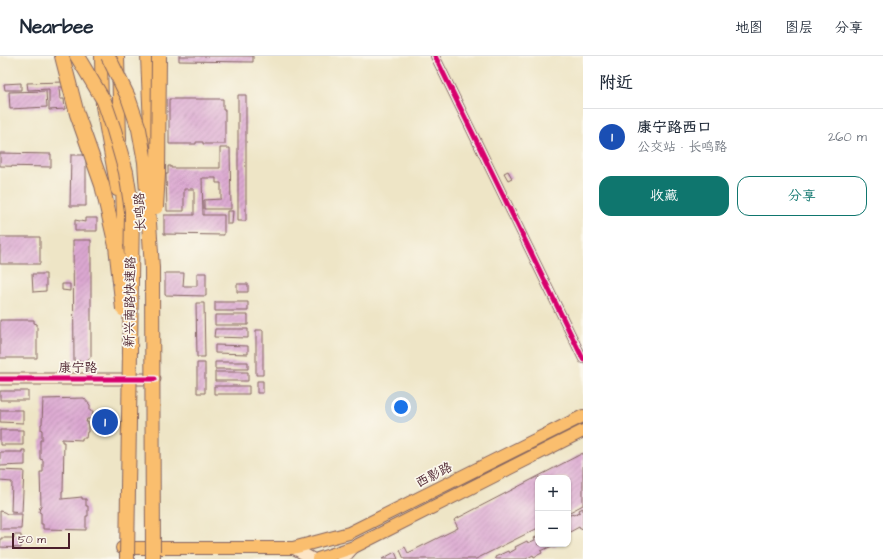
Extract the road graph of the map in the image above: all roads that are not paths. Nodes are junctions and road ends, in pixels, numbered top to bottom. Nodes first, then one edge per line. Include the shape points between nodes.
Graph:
1 (62, 56) edge
2 (77, 56) edge
3 (101, 56) edge
4 (108, 56) edge
5 (118, 56) edge
6 (147, 56) edge
7 (159, 56) edge
8 (435, 56) edge
9 (124, 225) junction
10 (152, 268) junction
11 (129, 356) junction
12 (583, 360) edge
13 (0, 379) edge
14 (124, 379) junction
15 (155, 379) junction
16 (583, 416) edge
17 (583, 431) edge
18 (354, 547) junction
19 (293, 548) junction
20 (124, 555) edge
21 (156, 555) edge
22 (313, 559) edge
23 (318, 559) edge
24 (343, 559) edge

1 - 11 highway, bridge via 77,114 102,185 116,246
2 - 11 highway, 新兴南路快速路, bridge via 104,101 126,172 132,211
3 - 9 main road via 103,112
4 - 10 highway, 新兴南路快速路, bridge via 128,97 139,130 146,168
5 - 9 main road, 长鸣路
6 - 15 main road, 长鸣路 via 154,229
7 - 10 highway, bridge via 158,174
8 - 12 street
9 - 14 main road, 长鸣路
10 - 21 highway, 新兴南路快速路, bridge
11 - 20 highway, 新兴南路快速路, bridge
13 - 14 street, 康宁路
14 - 15 street, 康宁路
14 - 20 main road, 长鸣路
15 - 21 main road, 长鸣路
16 - 19 main road, 西影路 via 349,533
17 - 18 main road
18 - 23 main road
18 - 24 street
19 - 21 main road, 西影路
19 - 22 street
20 - 21 main road, 西影路

